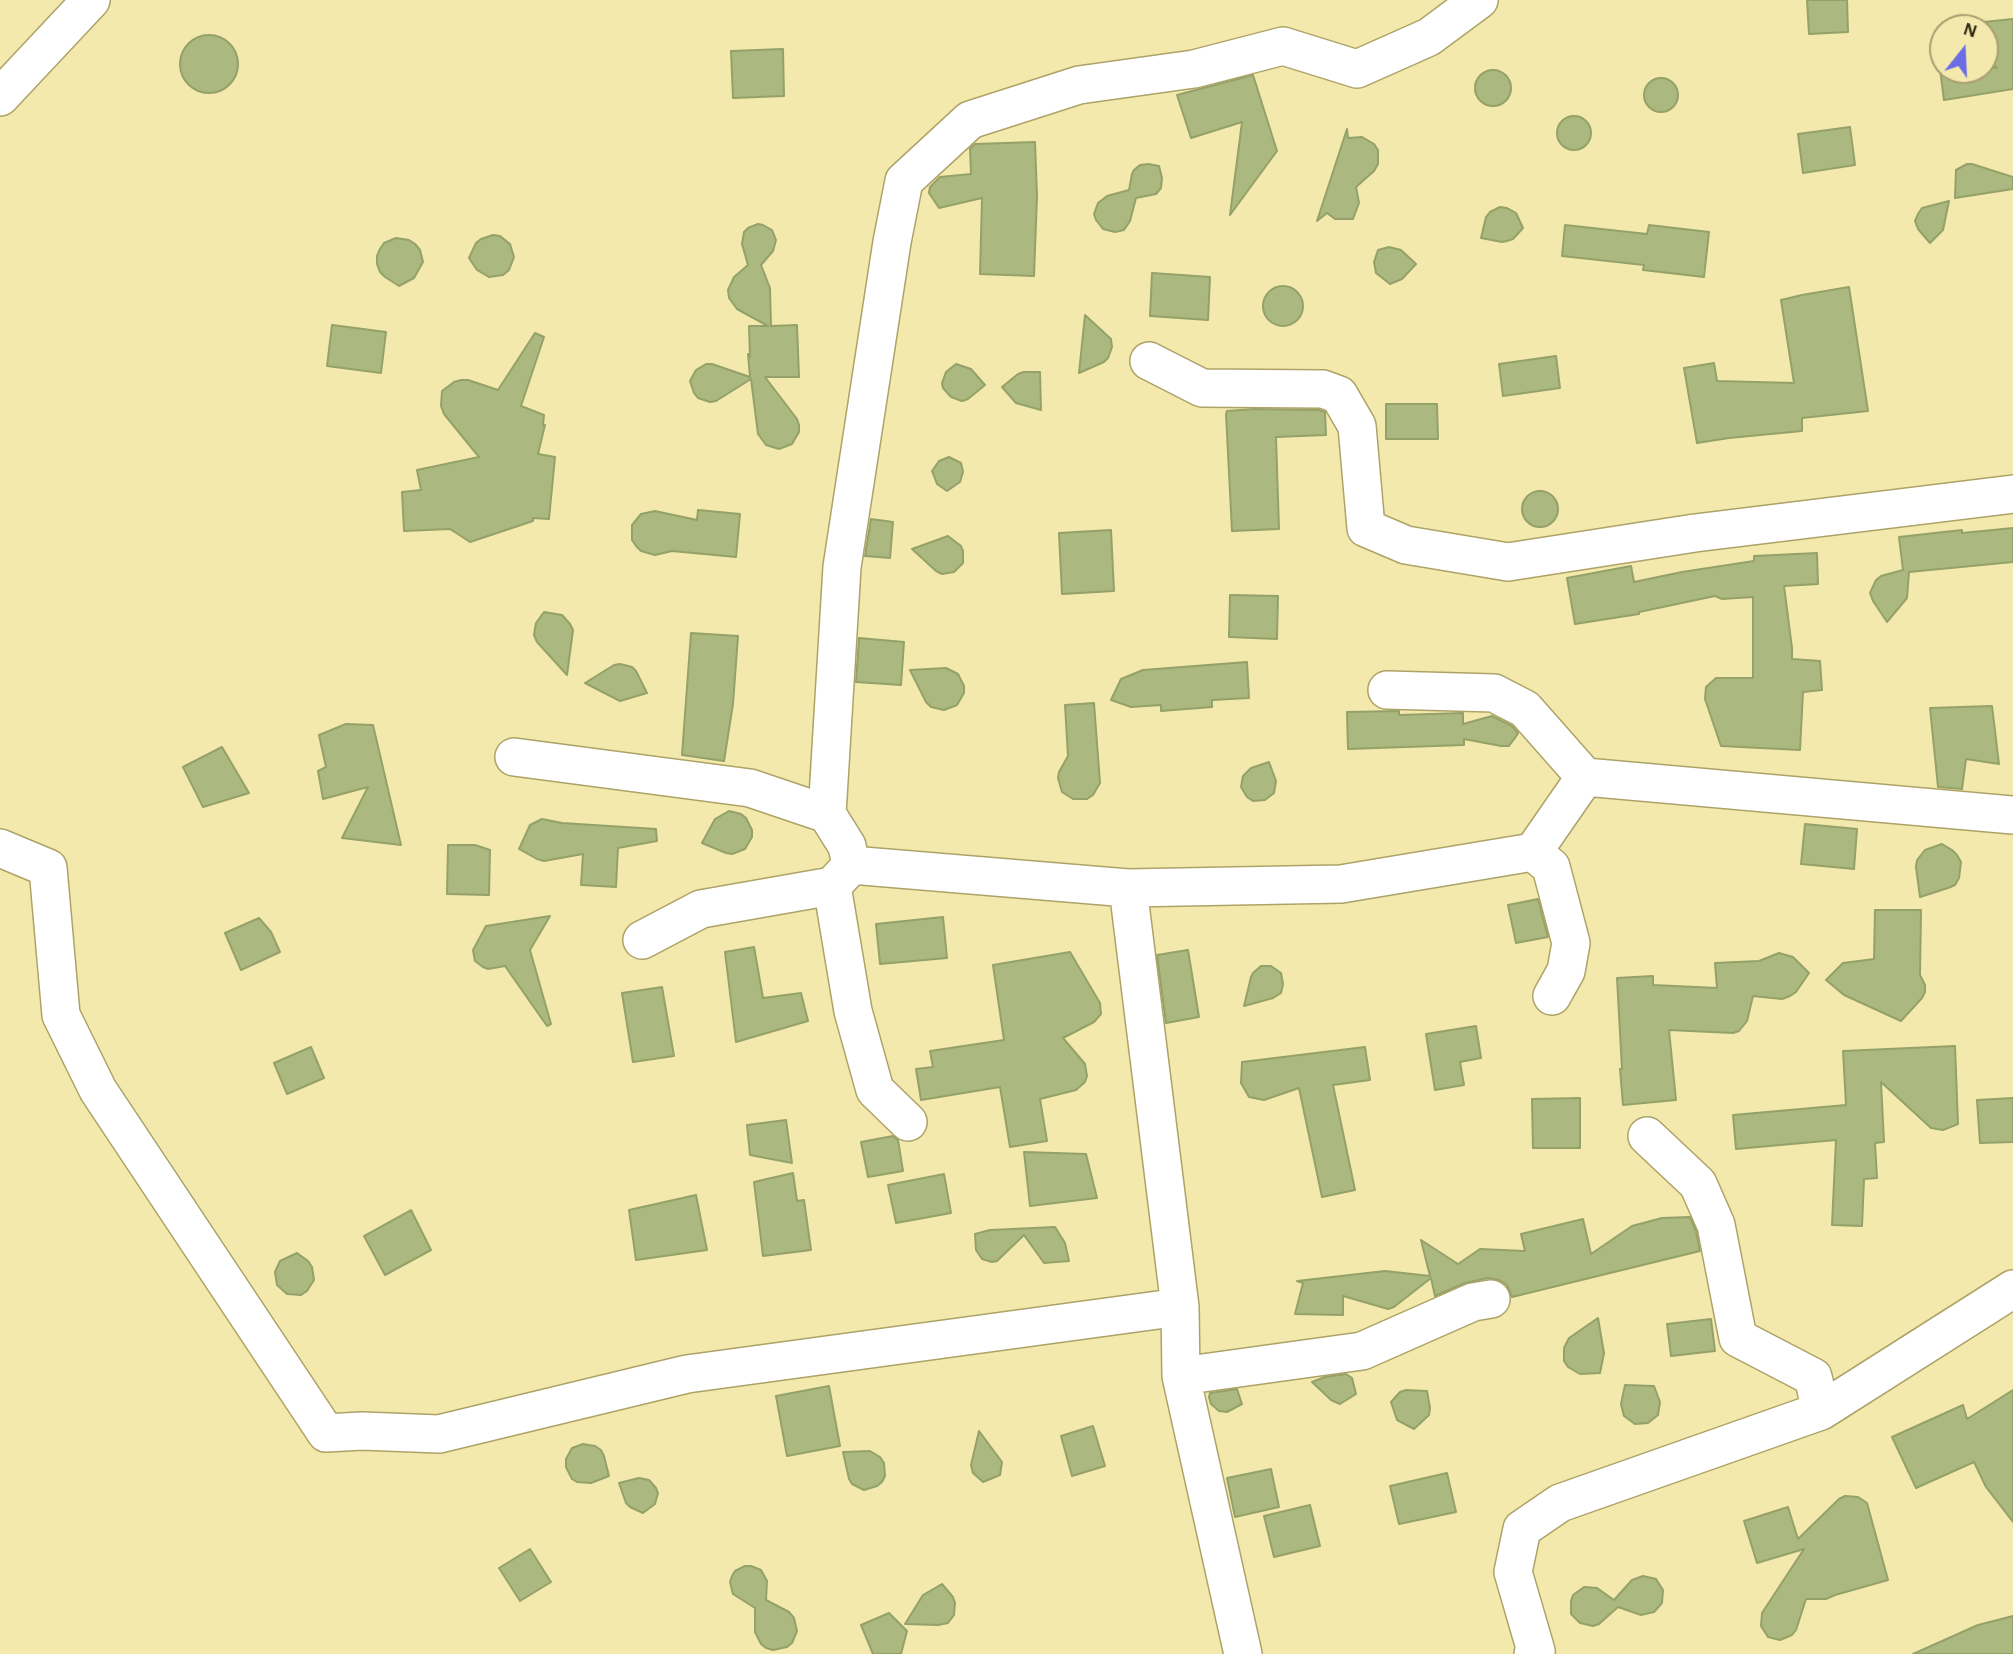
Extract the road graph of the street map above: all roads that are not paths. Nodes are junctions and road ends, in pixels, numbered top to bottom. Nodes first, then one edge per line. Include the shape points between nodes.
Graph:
1 (91, 0) edge
2 (1479, 0) edge
3 (0, 97) edge
4 (1149, 361) dead end
5 (2013, 494) edge
6 (1387, 690) dead end
7 (514, 757) dead end
8 (1585, 777) junction
9 (827, 814) junction
10 (2013, 816) edge
11 (0, 848) edge
12 (1533, 852) junction
13 (841, 876) junction
14 (1128, 888) junction
15 (642, 940) dead end
16 (1552, 996) dead end
17 (908, 1122) dead end
18 (1647, 1136) dead end
19 (2013, 1289) edge
20 (1491, 1300) dead end
21 (1180, 1307) junction
22 (1181, 1376) junction
23 (1821, 1411) junction
24 (1536, 1653) edge
25 (1243, 1654) edge

1 - 3 street
2 - 9 street via 1429,37 1357,69 1283,46 1195,69 1079,85 970,120 904,181 842,567
4 - 5 street via 1202,388 1323,388 1339,395 1357,426 1366,528 1406,545 1508,562 1695,533
6 - 8 street via 1494,693 1525,709
7 - 9 street via 750,788
8 - 10 street
8 - 12 street
9 - 13 street via 847,846
11 - 21 street via 48,868 61,1015 98,1090 326,1433 439,1434 687,1374
12 - 14 street via 1341,884
12 - 16 street via 1551,867 1571,943 1566,971
13 - 14 street
13 - 15 street via 701,909
13 - 17 street via 853,1011 875,1090
14 - 21 street
18 - 23 street via 1698,1184 1716,1225 1738,1338 1813,1377
19 - 23 street
20 - 22 street via 1473,1302 1362,1351
21 - 22 street
22 - 25 street
23 - 24 street via 1560,1503 1522,1529 1513,1572

